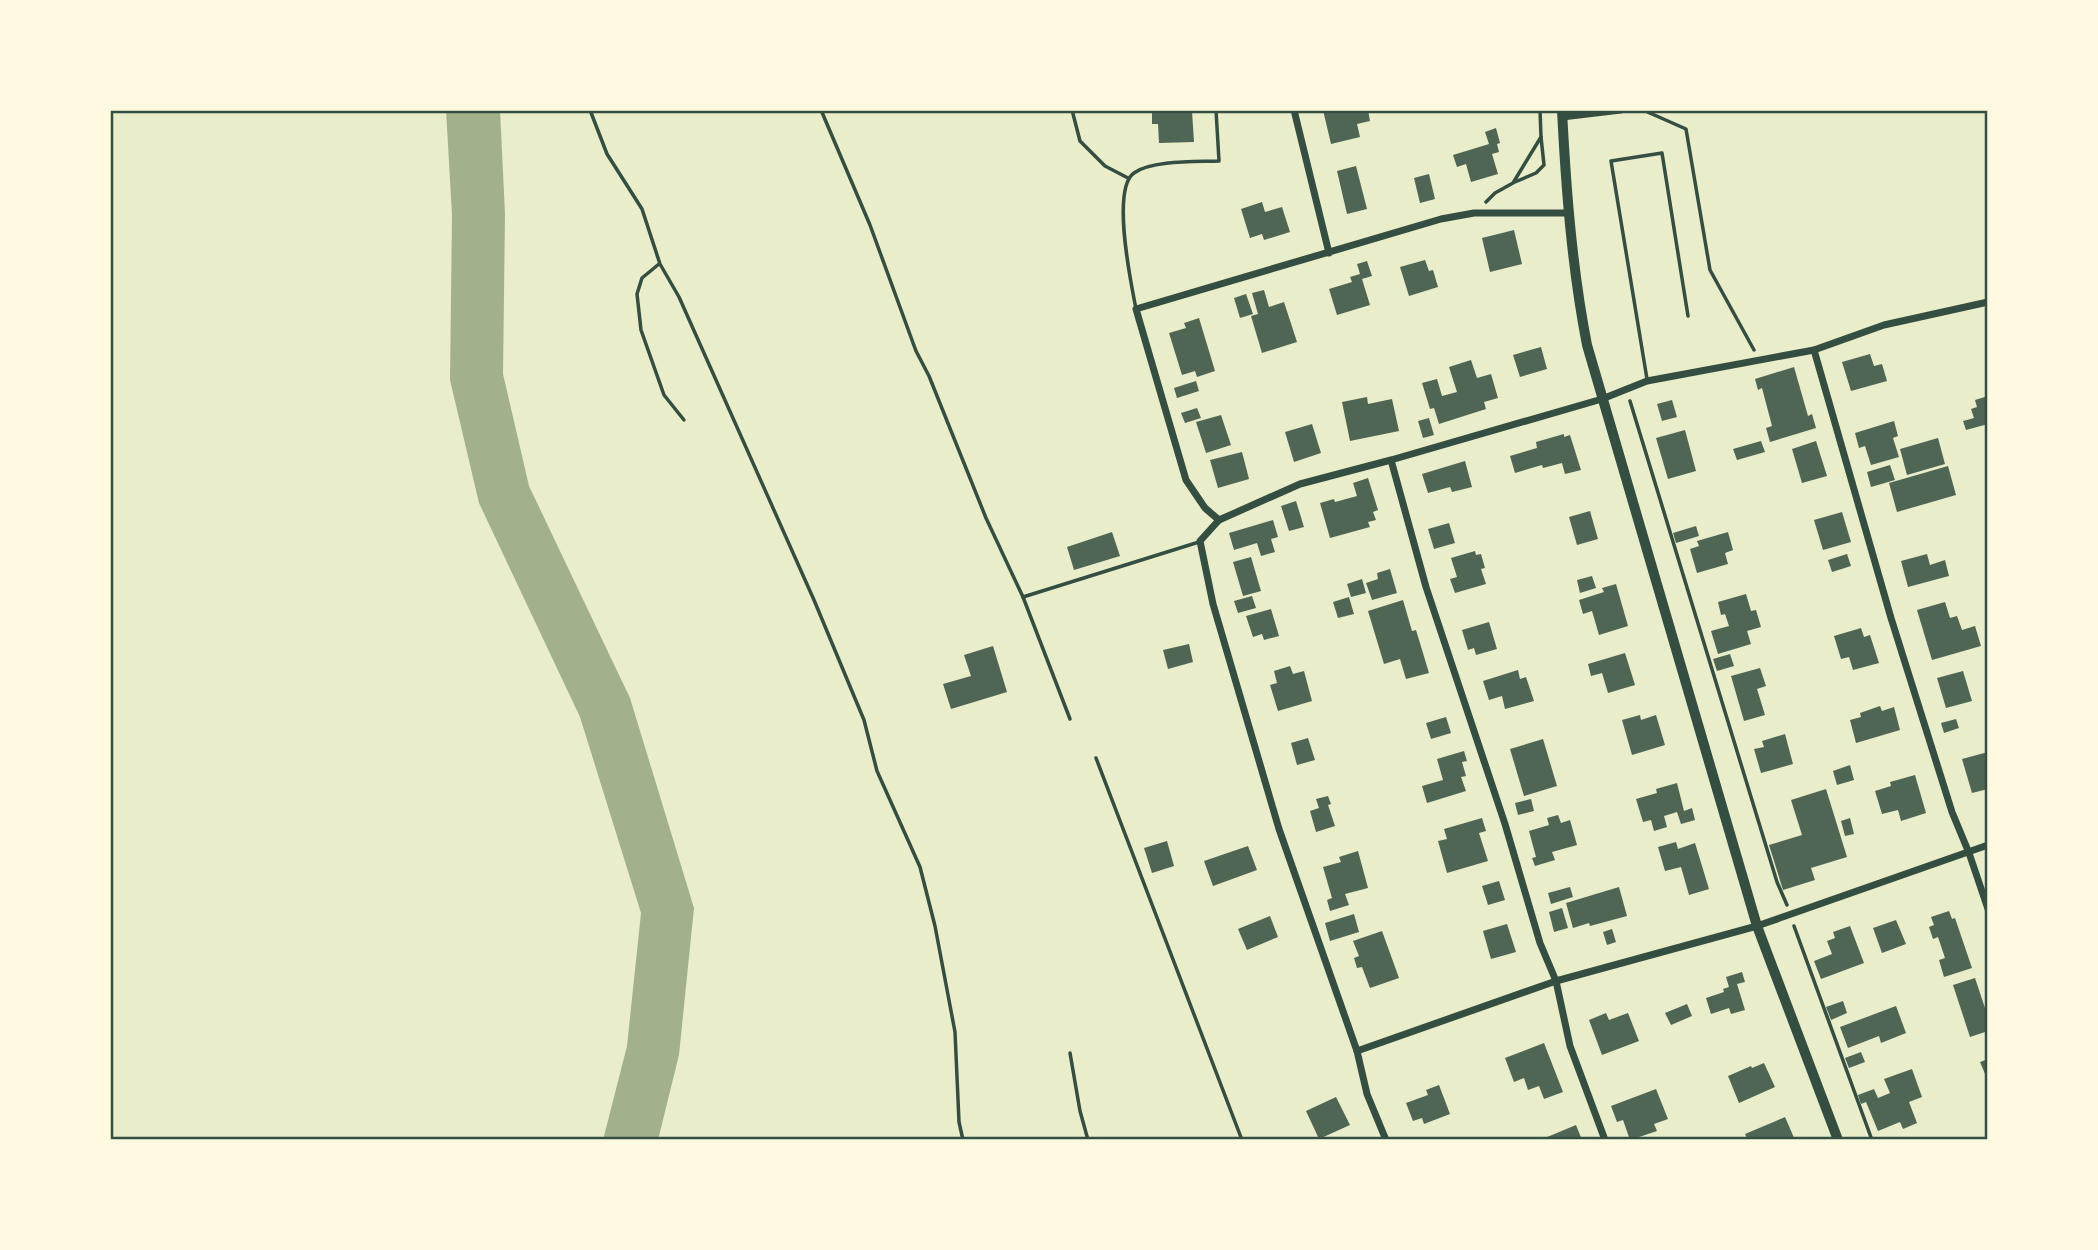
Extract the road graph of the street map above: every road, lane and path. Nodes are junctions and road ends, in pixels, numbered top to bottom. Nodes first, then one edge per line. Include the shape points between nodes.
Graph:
1 (590, 110) edge
2 (821, 110) edge
3 (1072, 110) edge
4 (1216, 110) edge
5 (1294, 110) edge
6 (1541, 110) edge
7 (1621, 110) edge
8 (1643, 110) edge
9 (1562, 114) edge
10 (1541, 137) junction
11 (1128, 178) junction
12 (1513, 183) junction
13 (1474, 213) junction
14 (1569, 213) junction
15 (1329, 253) junction
16 (660, 264) junction
17 (1988, 302) edge
18 (1136, 309) junction
19 (1688, 316) dead end
20 (1814, 350) junction
21 (1759, 359) junction
22 (1647, 381) junction
23 (1626, 389) junction
24 (1602, 399) junction
25 (684, 421) dead end
26 (1391, 460) junction
27 (1219, 520) junction
28 (1200, 541) junction
29 (1023, 597) junction
30 (1070, 719) dead end
31 (1096, 758) dead end
32 (1988, 845) edge
33 (1969, 853) junction
34 (1988, 909) edge
35 (1790, 914) junction
36 (1757, 926) junction
37 (1556, 981) junction
38 (1357, 1051) junction
39 (1070, 1053) dead end
40 (963, 1140) edge
41 (1088, 1140) edge
42 (1242, 1140) edge
43 (1386, 1140) edge
44 (1605, 1140) edge
45 (1838, 1140) edge
46 (1872, 1140) edge

1 - 16 lane via 607,154 642,209
2 - 29 lane via 870,225 916,352
3 - 11 lane via 1080,141 1105,166
4 - 11 lane via 1219,161 1155,165
5 - 15 street
6 - 10 path
7 - 9 street
8 - 21 path via 1686,129 1710,270
9 - 14 street
10 - 12 path
10 - 12 path via 1544,165
11 - 18 lane via 1124,247
12 - 13 path
13 - 14 street
13 - 15 street
14 - 24 street via 1576,289
15 - 18 street
16 - 25 lane via 642,278 637,294 640,330 664,396
16 - 40 lane via 679,297 814,600 863,720 877,771 920,867 956,1032
17 - 20 street via 1884,325
18 - 27 street via 1186,480
19 - 22 lane via 1662,153 1611,161
20 - 21 street
20 - 33 street via 1891,618
21 - 22 street
22 - 23 street
23 - 24 street
23 - 35 path
24 - 26 street
24 - 36 street
26 - 27 street via 1300,484
26 - 37 street via 1426,587
27 - 28 street
28 - 29 lane
28 - 38 street via 1213,604 1279,829
29 - 30 lane
31 - 42 lane
32 - 33 street
33 - 34 street
33 - 35 street
35 - 36 street
35 - 46 path
36 - 37 street
36 - 45 street
37 - 38 street
37 - 44 street via 1570,1046
38 - 43 street via 1367,1094
39 - 41 lane

